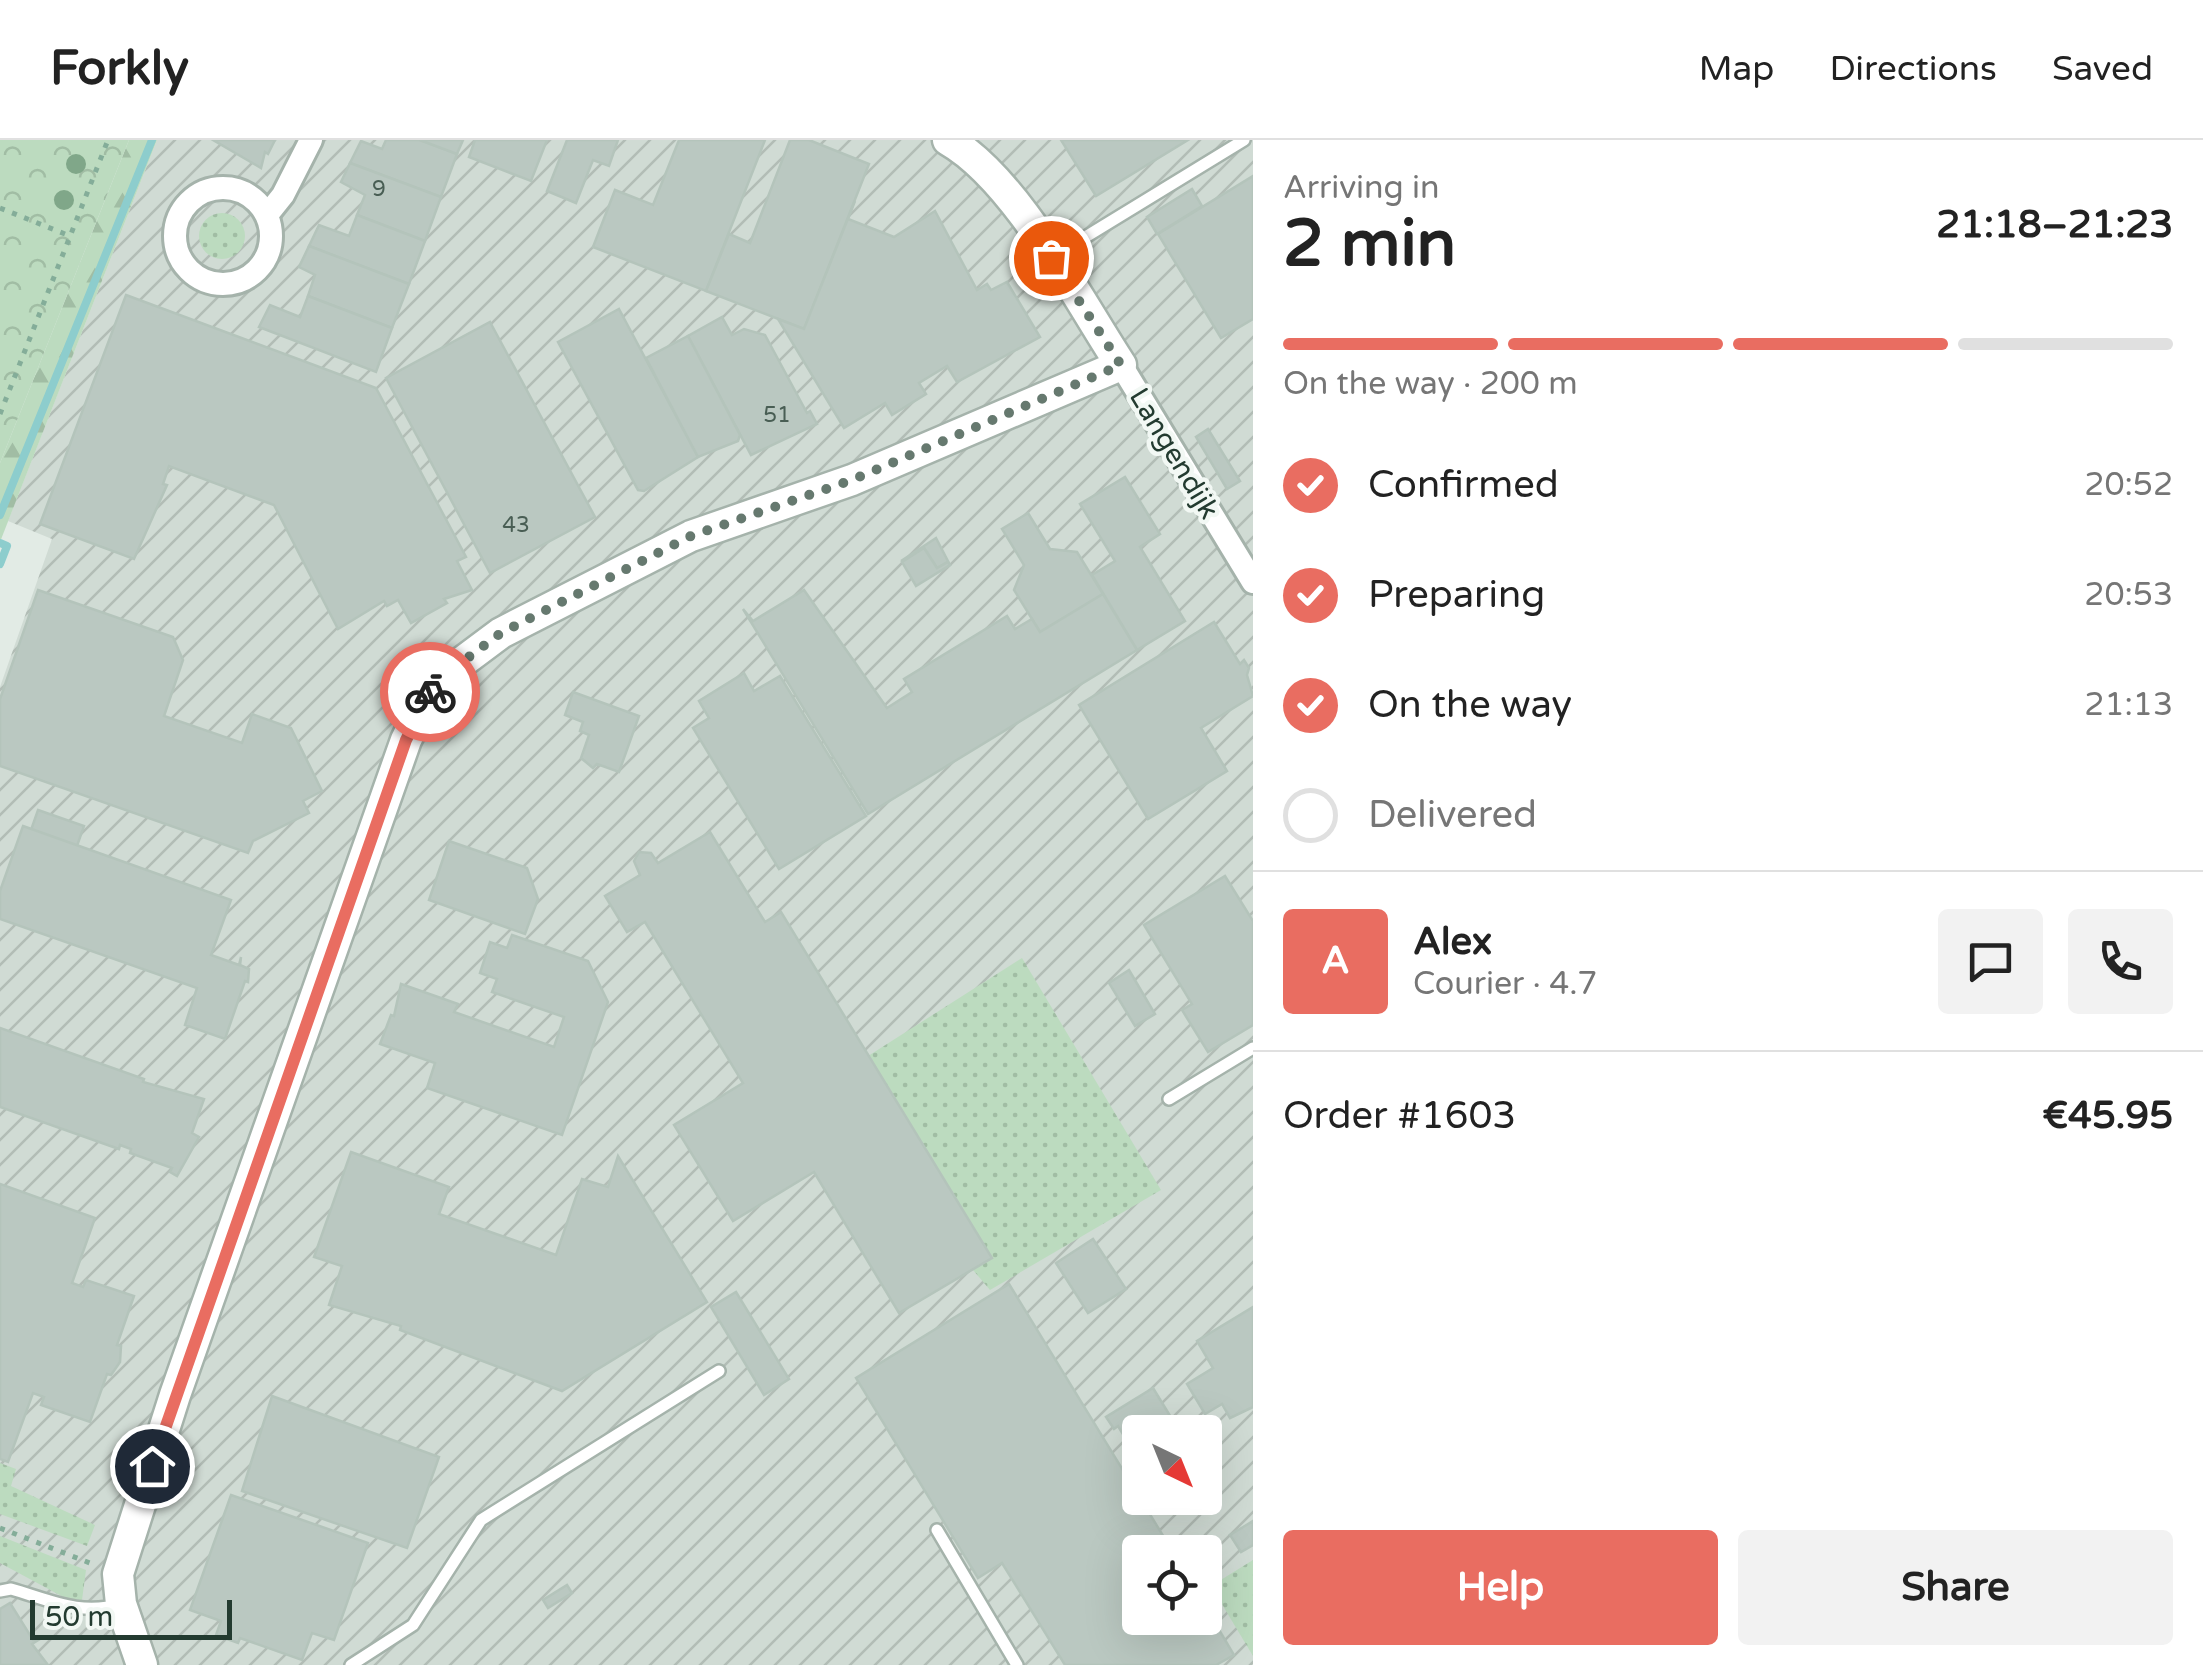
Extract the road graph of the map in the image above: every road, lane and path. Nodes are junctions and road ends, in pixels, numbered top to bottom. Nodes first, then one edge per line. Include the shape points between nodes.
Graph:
1 (108, 140) edge
2 (311, 140) edge
3 (948, 140) edge
4 (1244, 140) edge
5 (0, 208) edge
6 (268, 215) junction
7 (70, 236) junction
8 (1051, 258) junction
9 (1121, 365) junction
10 (0, 414) edge
11 (1253, 582) edge
12 (1253, 1048) edge
13 (1169, 1098) dead end
14 (719, 1371) dead end
15 (0, 1528) edge
16 (937, 1530) dead end
17 (119, 1589) junction
18 (0, 1591) edge
19 (142, 1665) edge
20 (351, 1665) edge
21 (1017, 1665) edge

1 - 7 path
2 - 6 street
3 - 8 street, Langendijk via 976,156
4 - 8 lane
5 - 7 path
6 - 6 street via 239,190 210,189 183,209 178,252 186,267 209,282 237,282 270,250
7 - 10 path
8 - 9 street, Langendijk
9 - 11 street, Langendijk
9 - 17 street via 852,480 691,536 501,633 434,683 406,740 175,1395
12 - 13 lane
14 - 20 lane via 481,1520 414,1625
15 - 17 path
16 - 21 lane
17 - 18 lane via 96,1611
17 - 19 street

